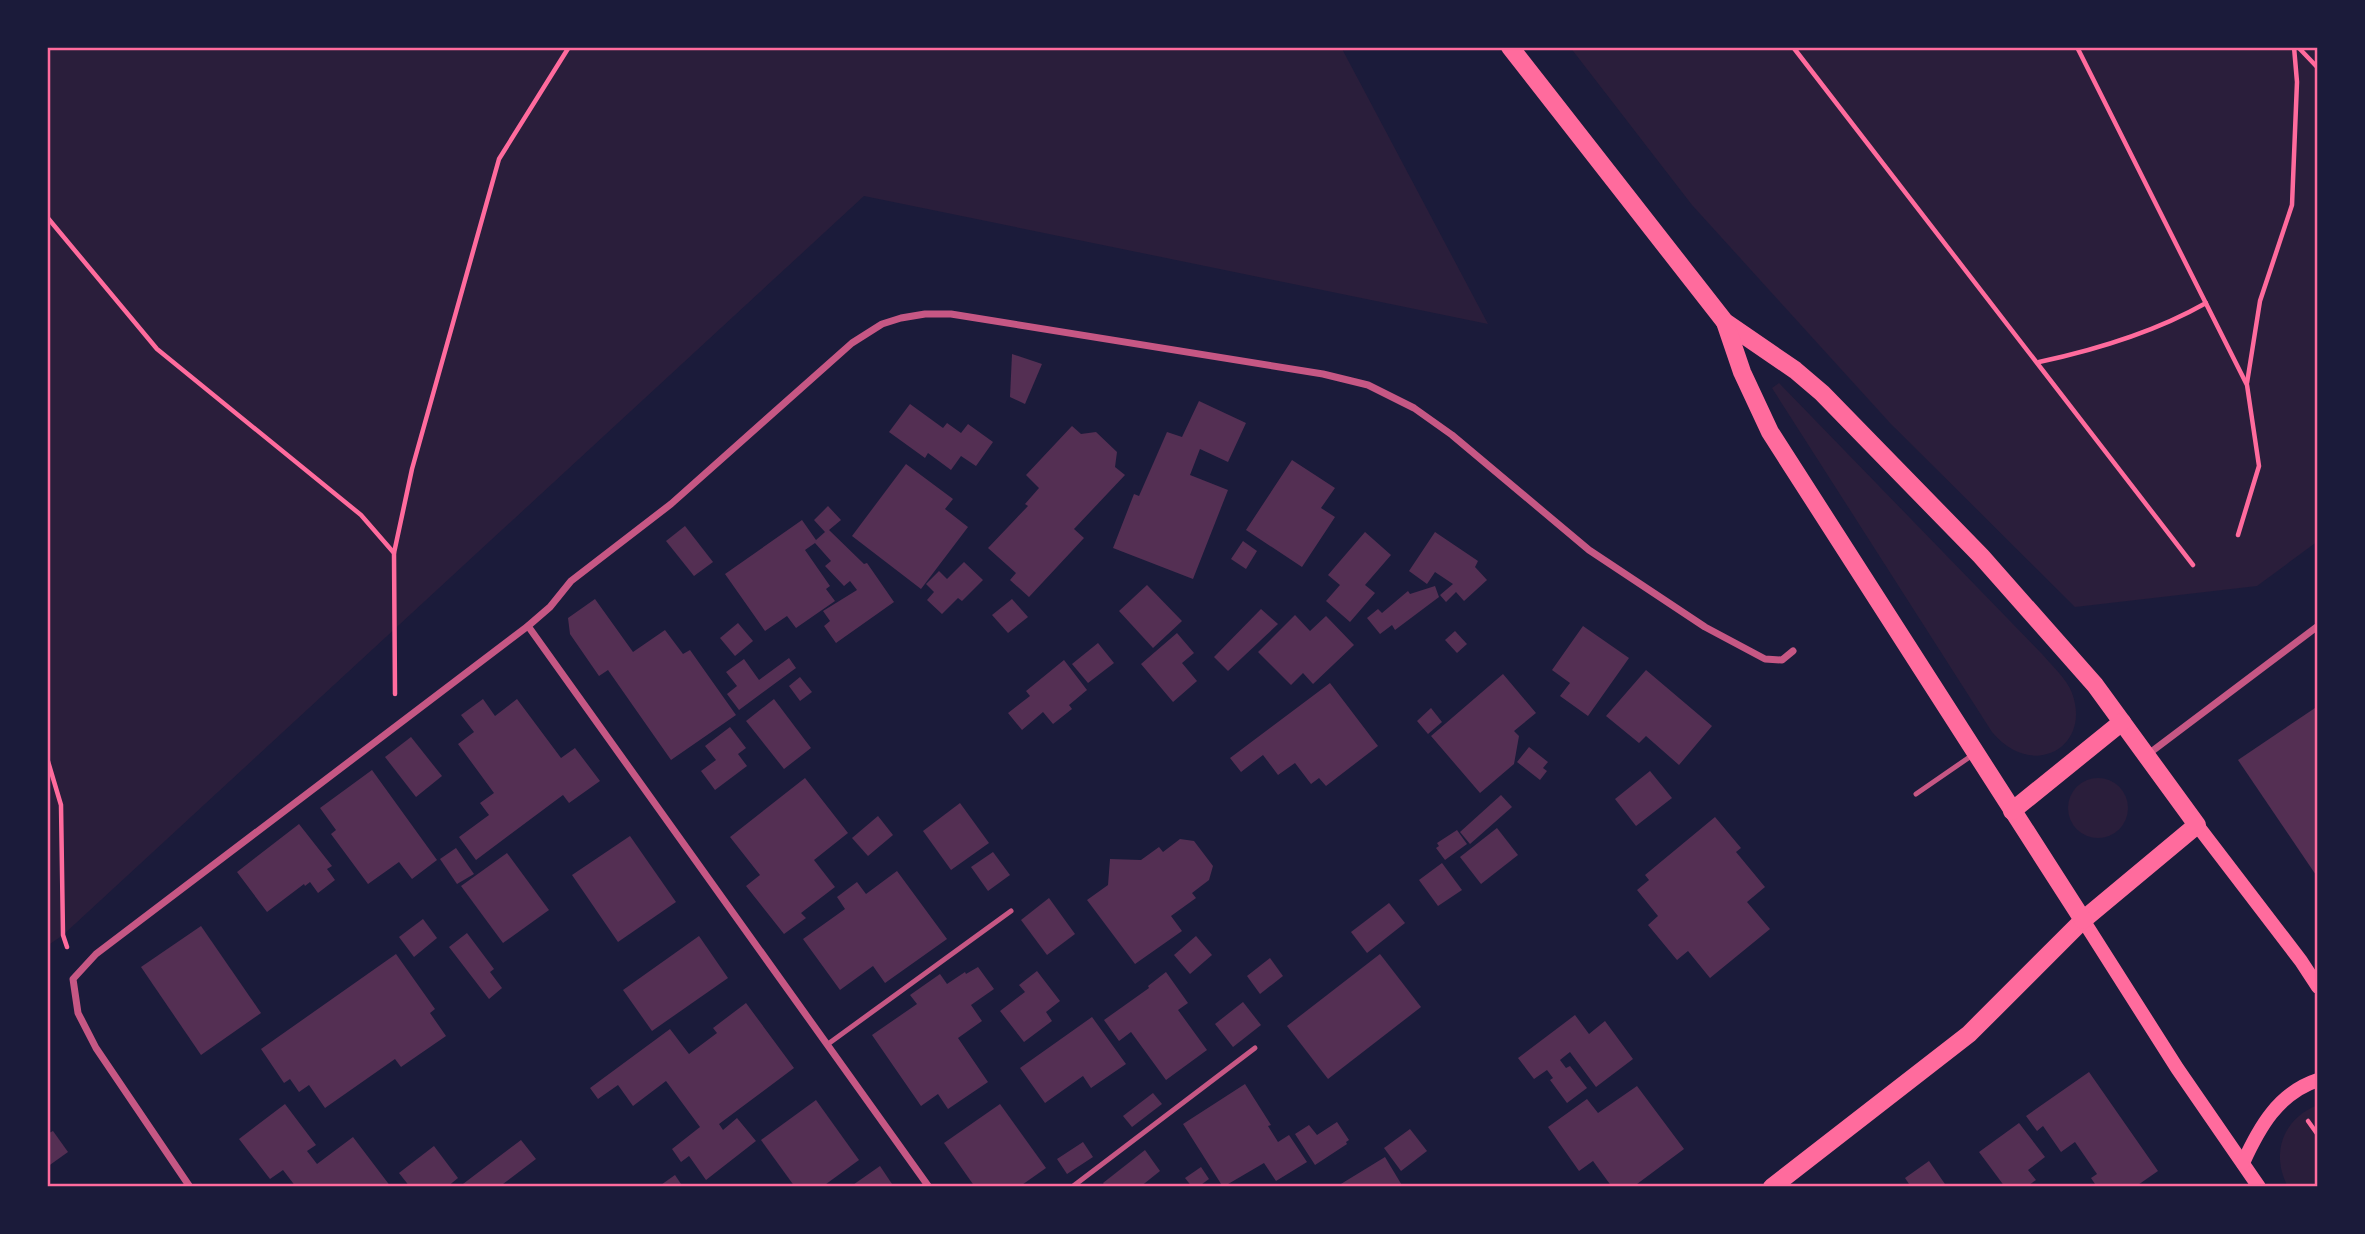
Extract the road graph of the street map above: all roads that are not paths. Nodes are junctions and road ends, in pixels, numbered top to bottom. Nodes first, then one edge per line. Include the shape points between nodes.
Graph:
1 (1510, 47) edge
2 (1725, 322) junction
3 (528, 626) junction
4 (2318, 626) edge
5 (1793, 651) dead end
6 (2122, 722) junction
7 (1975, 753) junction
8 (2146, 756) junction
9 (1916, 794) dead end
10 (2012, 811) junction
11 (2197, 825) junction
12 (1011, 911) dead end
13 (2083, 920) junction
14 (2318, 987) edge
15 (828, 1044) junction
16 (1255, 1048) dead end
17 (2318, 1080) edge
18 (2243, 1163) junction
19 (190, 1187) edge
20 (929, 1187) edge
21 (1072, 1187) edge
22 (1772, 1187) edge
23 (2259, 1187) edge

1 - 2 main road
2 - 6 main road via 1795,370 1844,415 1981,556
2 - 7 main road via 1770,432
3 - 5 street via 571,581 671,504 852,343 901,318 951,314 1368,385 1414,408 1452,435 1589,550 1705,627 1765,659 1782,660
3 - 15 street
3 - 19 street via 96,954 73,979 78,1013 96,1048
4 - 8 street
6 - 8 main road
6 - 10 main road
7 - 9 lane
7 - 10 main road
8 - 11 main road
10 - 13 main road
11 - 13 main road
11 - 14 main road
12 - 15 lane
13 - 18 main road
13 - 22 main road via 1969,1034
15 - 20 street
16 - 21 lane
17 - 18 main road via 2304,1084 2273,1110
18 - 23 main road

